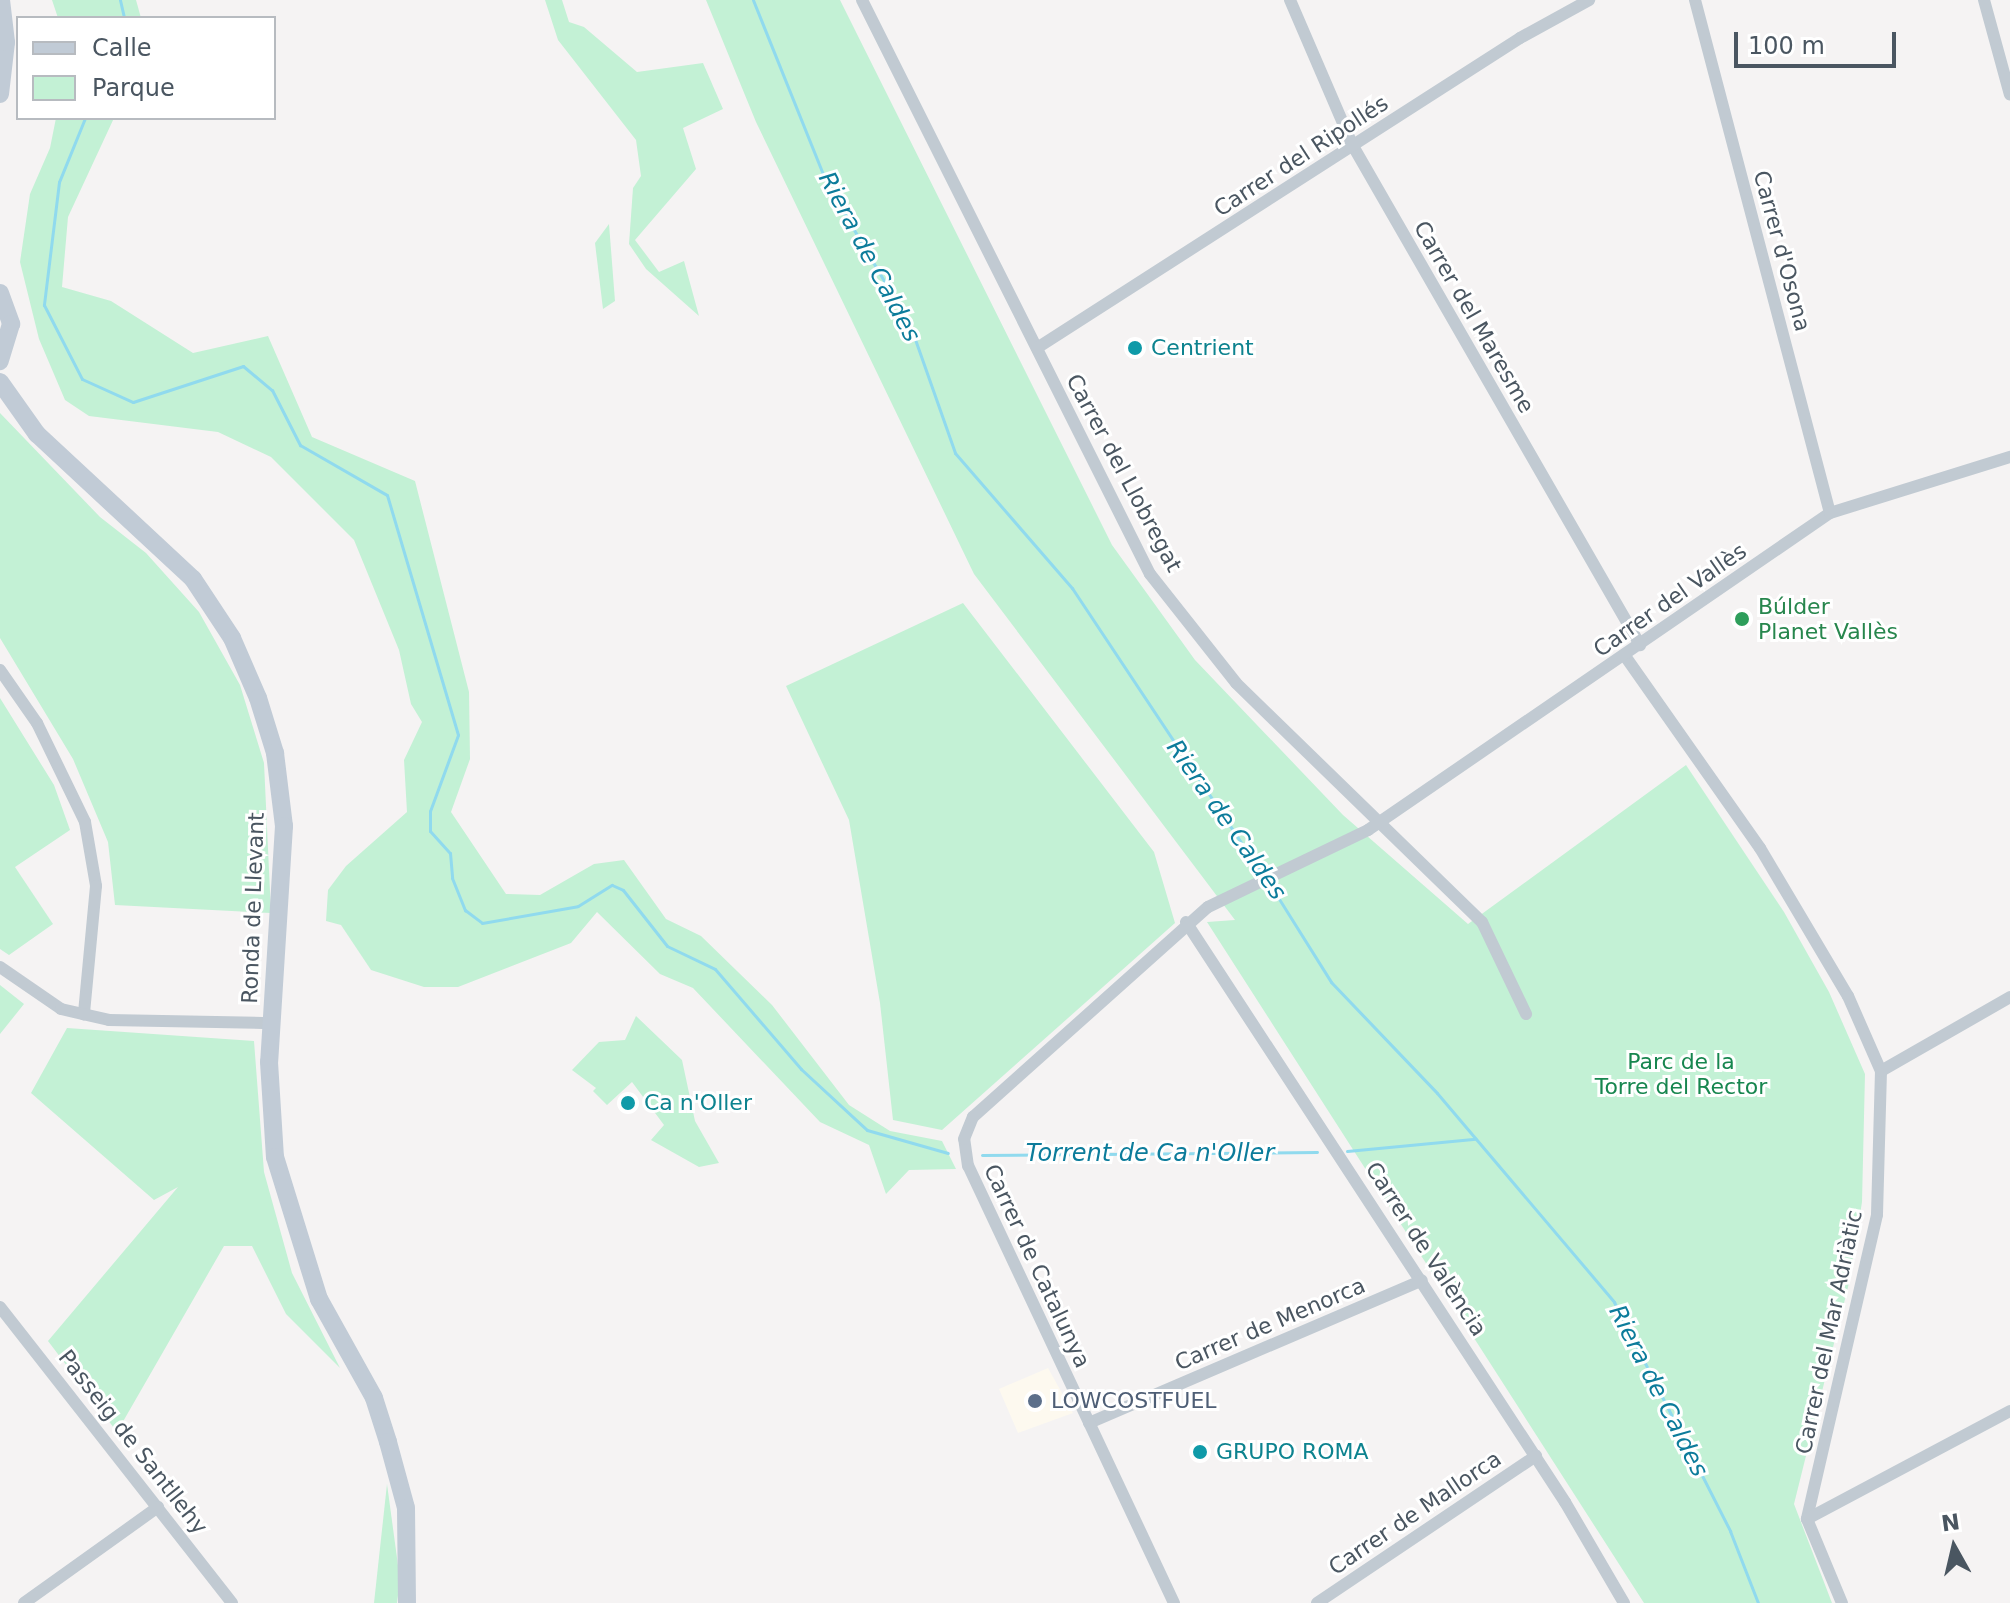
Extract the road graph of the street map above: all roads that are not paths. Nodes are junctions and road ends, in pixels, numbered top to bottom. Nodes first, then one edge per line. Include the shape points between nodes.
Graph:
1 (1, 0) edge
2 (862, 0) edge
3 (1290, 0) edge
4 (1589, 0) edge
5 (1695, 0) edge
6 (1984, 0) edge
7 (0, 94) edge
8 (2010, 95) edge
9 (1353, 146) junction
10 (0, 293) edge
11 (1037, 348) junction
12 (0, 361) edge
13 (0, 382) edge
14 (2010, 457) edge
15 (1830, 513) junction
16 (1640, 645) junction
17 (1625, 656) junction
18 (0, 670) edge
19 (1376, 824) junction
20 (1313, 858) joint
21 (1186, 922) junction
22 (0, 967) edge
23 (2010, 997) edge
24 (84, 1014) junction
25 (1526, 1014) dead end
26 (272, 1023) junction
27 (1881, 1071) junction
28 (1422, 1280) junction
29 (0, 1307) edge
30 (2010, 1411) edge
31 (1089, 1423) junction
32 (1536, 1456) junction
33 (158, 1507) junction
34 (1807, 1519) junction
35 (1621, 1598) edge
36 (24, 1603) edge
37 (232, 1603) edge
38 (407, 1603) edge
39 (1174, 1603) edge
40 (1317, 1603) edge
41 (1605, 1603) edge
42 (1842, 1603) edge

1 - 7 main road via 6,42
2 - 11 street, Carrer del Llobregat
3 - 9 street, Carrer del Maresme
4 - 9 street, Carrer del Ripollés
5 - 15 street, Carrer d'Osona
6 - 8 street
9 - 11 street, Carrer del Ripollés
9 - 16 street, Carrer del Maresme
10 - 12 main road via 11,324
11 - 19 street, Carrer del Llobregat via 1150,574 1236,683
13 - 26 main road, Ronda de Llevant via 37,434 193,579 232,638 258,698 275,753 284,826
14 - 15 street, Carrer del Vallès
15 - 16 street, Carrer del Vallès
16 - 17 street, Carrer del Vallès
17 - 19 street, Carrer del Vallès
17 - 27 street, Carrer del Mar Adriàtic via 1760,848 1848,996
18 - 24 street via 37,723 85,822 96,886
19 - 20 street, Carrer del Vallès
19 - 25 street, Carrer del Llobregat via 1482,922
20 - 21 street, Carrer de Catalunya
21 - 28 street, Carrer de València
21 - 31 street, Carrer de Catalunya via 973,1117 964,1139 968,1166
22 - 24 street via 61,1009
23 - 27 street
24 - 26 street via 109,1020
26 - 38 main road, Ronda de Llevant via 275,1157 284,1199 319,1299 374,1398 388,1442 406,1508
27 - 34 street, Carrer del Mar Adriàtic via 1877,1215
28 - 31 street, Carrer de Menorca
28 - 32 street, Carrer de València
29 - 33 street, Passeig de Santllehy
30 - 34 street
31 - 39 street, Carrer de Catalunya
32 - 35 street, Carrer de València
32 - 40 street, Carrer de Mallorca
33 - 36 street
33 - 37 street, Passeig de Santllehy
34 - 42 street
35 - 41 street

